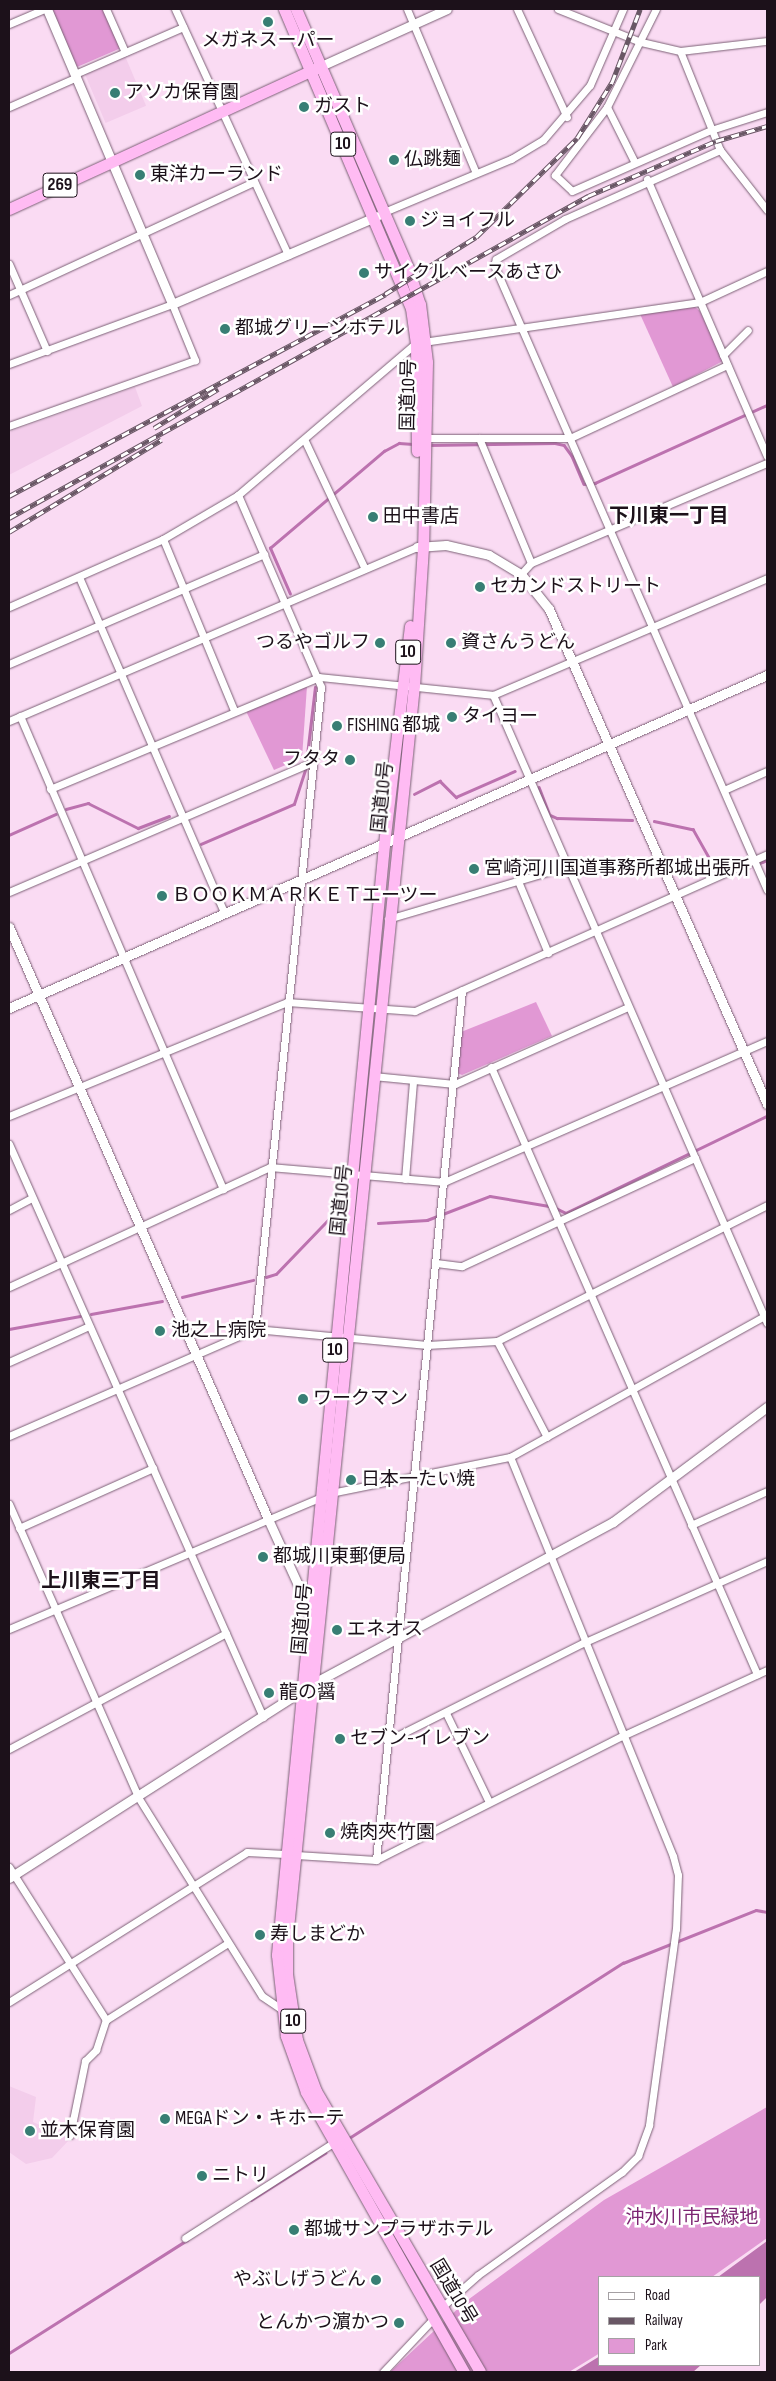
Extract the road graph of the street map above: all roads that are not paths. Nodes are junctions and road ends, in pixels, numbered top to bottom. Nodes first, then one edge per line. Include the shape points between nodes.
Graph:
1 (46, 9) edge
2 (106, 9) edge
3 (174, 9) edge
4 (284, 9) edge
5 (296, 9) edge
6 (407, 9) edge
7 (447, 9) edge
8 (517, 9) edge
9 (558, 9) edge
10 (622, 9) edge
11 (656, 9) edge
12 (9, 24) edge
13 (414, 25) junction
14 (182, 27) junction
15 (614, 32) junction
16 (767, 41) edge
17 (641, 42) junction
18 (680, 51) junction
19 (125, 52) junction
20 (316, 68) junction
21 (76, 76) junction
22 (9, 107) edge
23 (607, 107) junction
24 (222, 110) junction
25 (767, 112) edge
26 (567, 117) junction
27 (711, 130) junction
28 (720, 150) junction
29 (634, 161) junction
30 (111, 162) junction
31 (476, 173) junction
32 (647, 179) junction
33 (254, 182) junction
34 (9, 209) edge
35 (767, 210) edge
36 (379, 215) junction
37 (142, 234) junction
38 (288, 255) junction
39 (9, 264) edge
40 (767, 271) edge
41 (20, 290) junction
42 (9, 295) edge
43 (700, 302) junction
44 (172, 304) junction
45 (521, 325) junction
46 (748, 330) dead end
47 (421, 342) junction
48 (47, 351) junction
49 (723, 355) junction
50 (9, 364) edge
51 (727, 365) junction
52 (9, 426) edge
53 (421, 438) junction
54 (479, 438) junction
55 (570, 438) junction
56 (305, 441) junction
57 (767, 456) edge
58 (767, 463) edge
59 (238, 495) junction
60 (609, 529) junction
61 (163, 539) junction
62 (420, 547) junction
63 (264, 554) junction
64 (530, 563) junction
65 (365, 569) junction
66 (521, 574) junction
67 (79, 577) junction
68 (767, 578) edge
69 (183, 588) junction
70 (287, 602) junction
71 (9, 607) edge
72 (99, 626) junction
73 (652, 626) junction
74 (203, 637) junction
75 (573, 660) junction
76 (9, 664) edge
77 (120, 674) junction
78 (767, 675) edge
79 (319, 677) junction
80 (410, 685) junction
81 (493, 695) junction
82 (686, 709) junction
83 (234, 710) junction
84 (20, 716) junction
85 (9, 722) edge
86 (609, 745) junction
87 (151, 746) junction
88 (312, 762) junction
89 (767, 770) edge
90 (528, 781) junction
91 (50, 789) junction
92 (724, 790) junction
93 (182, 818) junction
94 (396, 835) junction
95 (384, 845) junction
96 (767, 854) edge
97 (84, 860) junction
98 (754, 860) junction
99 (568, 866) junction
100 (300, 881) junction
101 (518, 881) junction
102 (767, 890) edge
103 (9, 892) edge
104 (677, 896) junction
105 (225, 914) junction
106 (388, 919) junction
107 (9, 927) edge
108 (596, 932) junction
109 (548, 953) junction
110 (124, 958) junction
111 (462, 990) junction
112 (40, 996) junction
113 (288, 1002) junction
114 (628, 1007) junction
115 (9, 1008) edge
116 (374, 1008) junction
117 (767, 1040) edge
118 (744, 1051) junction
119 (164, 1052) junction
120 (490, 1067) junction
121 (368, 1075) junction
122 (414, 1081) junction
123 (455, 1084) junction
124 (78, 1087) junction
125 (664, 1087) junction
126 (767, 1104) edge
127 (9, 1116) edge
128 (9, 1144) edge
129 (525, 1150) junction
130 (695, 1158) junction
131 (270, 1167) junction
132 (358, 1174) junction
133 (405, 1179) junction
134 (444, 1182) junction
135 (223, 1189) junction
136 (32, 1198) junction
137 (767, 1206) edge
138 (9, 1210) edge
139 (556, 1220) junction
140 (725, 1224) junction
141 (139, 1226) junction
142 (61, 1263) junction
143 (436, 1263) junction
144 (9, 1287) edge
145 (590, 1294) junction
146 (766, 1320) edge
147 (89, 1326) junction
148 (255, 1329) junction
149 (341, 1338) junction
150 (498, 1341) junction
151 (427, 1345) junction
152 (197, 1355) junction
153 (9, 1362) edge
154 (118, 1389) junction
155 (630, 1389) junction
156 (767, 1407) edge
157 (9, 1436) edge
158 (547, 1436) junction
159 (510, 1457) junction
160 (153, 1468) junction
161 (413, 1476) junction
162 (670, 1481) junction
163 (767, 1491) edge
164 (327, 1494) junction
165 (9, 1504) edge
166 (268, 1519) junction
167 (691, 1525) junction
168 (19, 1528) junction
169 (190, 1552) junction
170 (550, 1558) junction
171 (767, 1561) edge
172 (714, 1584) junction
173 (317, 1601) junction
174 (54, 1609) junction
175 (9, 1629) edge
176 (226, 1633) junction
177 (398, 1640) junction
178 (583, 1643) junction
179 (767, 1670) edge
180 (757, 1674) junction
181 (314, 1683) junction
182 (303, 1693) junction
183 (95, 1702) junction
184 (446, 1713) junction
185 (263, 1717) junction
186 (622, 1736) junction
187 (387, 1740) junction
188 (9, 1749) edge
189 (138, 1797) junction
190 (490, 1802) junction
191 (290, 1854) junction
192 (376, 1860) junction
193 (10, 1874) edge
194 (192, 1885) junction
195 (228, 1943) junction
196 (68, 1964) junction
197 (9, 2002) edge
198 (282, 2010) junction
199 (106, 2020) junction
200 (70, 2135) dead end
201 (333, 2143) junction
202 (185, 2238) dead end
203 (442, 2307) junction
204 (436, 2323) junction
205 (383, 2372) edge
206 (464, 2372) edge
207 (480, 2372) edge

1 - 12 street
1 - 21 street
2 - 19 street
3 - 14 street
4 - 20 highway, 国道10号 / 10
5 - 20 highway, 国道10号 / 10
6 - 13 street
7 - 13 street
8 - 26 street
9 - 15 street
10 - 15 street
11 - 17 street
13 - 20 street
13 - 31 street
14 - 19 street
14 - 24 street
15 - 17 street
15 - 26 street via 590,85
16 - 18 street
17 - 18 street
17 - 23 street
18 - 27 street
19 - 21 street
20 - 24 highway, 269
20 - 36 highway, 国道10号 / 10
21 - 22 street
21 - 30 street
23 - 29 street
23 - 29 street via 555,175 572,191
24 - 30 highway, 269
24 - 33 street
25 - 27 street
26 - 31 street via 528,150
27 - 28 street
27 - 29 street
28 - 32 street
28 - 35 street
30 - 34 highway, 269
30 - 37 street
31 - 36 street
32 - 43 street
32 - 45 street via 496,259 494,265
33 - 37 street
33 - 38 street
36 - 38 street
36 - 47 highway, 国道10号 / 10
37 - 41 street
37 - 44 street
38 - 44 street
39 - 41 street
40 - 43 street
41 - 42 street
41 - 48 street
43 - 45 street
43 - 49 street
44 - 48 street
44 - 52 street via 195,360
45 - 47 street
45 - 55 street
46 - 49 street
47 - 53 highway, 国道10号 / 10
47 - 56 street
48 - 50 street
49 - 51 street
51 - 55 street
51 - 57 street
53 - 54 street
53 - 62 highway, 国道10号 / 10
54 - 55 street
54 - 64 street
55 - 60 street
56 - 59 street
56 - 65 street
58 - 60 street
59 - 61 street
59 - 63 street
60 - 64 street
60 - 73 street
61 - 67 street
61 - 69 street
62 - 65 street
62 - 66 street via 466,549 489,556
62 - 80 highway, 国道10号 / 10
63 - 69 street
63 - 70 street
64 - 66 street
65 - 70 street
66 - 75 street via 548,609
67 - 71 street
67 - 72 street
68 - 73 street
69 - 72 street
69 - 74 street
70 - 74 street
70 - 79 street
72 - 76 street
72 - 77 street
73 - 75 street
73 - 82 street
74 - 77 street
74 - 83 street
75 - 81 street
75 - 86 street
77 - 84 street
77 - 87 street
78 - 82 street
79 - 80 street
79 - 83 street
79 - 88 street via 321,687
80 - 81 street
80 - 94 highway, 国道10号 / 10
80 - 95 highway, 国道10号 / 10
81 - 90 street
82 - 86 street
82 - 92 street
83 - 87 street
84 - 85 street
84 - 91 street
86 - 90 street
86 - 104 street
87 - 91 street
87 - 93 street
88 - 93 street
88 - 100 street
89 - 92 street
90 - 94 street
90 - 99 street
91 - 97 street
92 - 98 street
93 - 97 street
93 - 105 street
94 - 95 street
94 - 106 highway, 国道10号 / 10
95 - 100 street
95 - 116 highway, 国道10号 / 10
96 - 98 street
97 - 103 street
97 - 110 street
98 - 102 street
98 - 104 street
99 - 101 street
99 - 108 street
100 - 105 street
100 - 113 street
101 - 106 street
101 - 109 street
104 - 108 street
104 - 118 street
105 - 110 street
106 - 116 highway, 国道10号 / 10
107 - 112 street
108 - 109 street
108 - 114 street
109 - 111 street
110 - 112 street
110 - 119 street
111 - 116 street via 415,1011
111 - 123 street
112 - 115 street
112 - 124 street
113 - 116 street
113 - 119 street
113 - 131 street
114 - 120 street
114 - 125 street
116 - 121 highway, 国道10号 / 10
117 - 118 street
118 - 125 street
118 - 126 street
119 - 124 street
119 - 135 street
120 - 123 street
120 - 129 street
121 - 122 street
121 - 132 highway, 国道10号 / 10
122 - 123 street
122 - 133 street
123 - 134 street
124 - 127 street
124 - 141 street
125 - 129 street
125 - 130 street
128 - 136 street
129 - 134 street
129 - 139 street
130 - 139 street
130 - 140 street
131 - 132 street
131 - 135 street
131 - 148 street
132 - 133 street
132 - 149 highway, 国道10号 / 10
133 - 134 street
134 - 143 street
135 - 141 street
136 - 138 street
136 - 142 street
137 - 140 street
139 - 143 street via 462,1266
139 - 145 street
140 - 145 street
140 - 146 street
141 - 142 street
141 - 152 street
142 - 144 street
142 - 147 street
143 - 151 street
145 - 150 street
145 - 155 street
146 - 155 street
147 - 153 street
147 - 154 street
148 - 149 street
148 - 152 street
149 - 151 street
149 - 164 highway, 国道10号 / 10
150 - 151 street
150 - 158 street
151 - 161 street
152 - 154 street
152 - 166 street
154 - 157 street
154 - 160 street
155 - 158 street
155 - 162 street
156 - 162 street
158 - 159 street
159 - 161 street
159 - 170 street
160 - 168 street
160 - 169 street
161 - 164 street
161 - 177 street
162 - 167 street
162 - 170 street via 613,1522
163 - 167 street
164 - 166 street
164 - 173 highway, 国道10号 / 10
165 - 168 street
166 - 169 street
166 - 173 street via 299,1587
167 - 172 street
168 - 174 street
169 - 174 street
169 - 176 street
170 - 177 street
170 - 178 street
171 - 172 street
172 - 178 street
172 - 180 street
173 - 181 highway, 国道10号 / 10
173 - 182 highway, 国道10号 / 10
174 - 175 street
174 - 183 street
176 - 183 street
176 - 185 street
177 - 181 street
177 - 187 street
178 - 184 street
178 - 186 street
179 - 180 street
180 - 186 street
181 - 182 street
181 - 191 highway, 国道10号 / 10
182 - 185 street
182 - 191 highway, 国道10号 / 10
183 - 188 street
183 - 189 street
184 - 187 street
184 - 190 street
185 - 189 street
186 - 190 street
186 - 203 street via 673,1856 678,1884 674,1947 649,2125 638,2156 478,2275
187 - 192 street
189 - 193 street
189 - 194 street
190 - 192 street
191 - 192 street
191 - 194 street via 247,1852
191 - 198 highway, 国道10号 / 10 via 277,1955
191 - 203 highway, 国道10号 / 10 via 288,1974 291,2011 306,2068 326,2110
193 - 196 street
194 - 195 street
194 - 196 street
195 - 198 street via 262,1996
195 - 199 street
196 - 197 street
196 - 199 street
198 - 201 highway, 国道10号 / 10 via 297,2069
199 - 200 street via 96,2050 85,2061
201 - 202 street
201 - 204 highway, 国道10号 / 10
203 - 207 highway, 国道10号 / 10
204 - 205 street
204 - 206 highway, 国道10号 / 10

